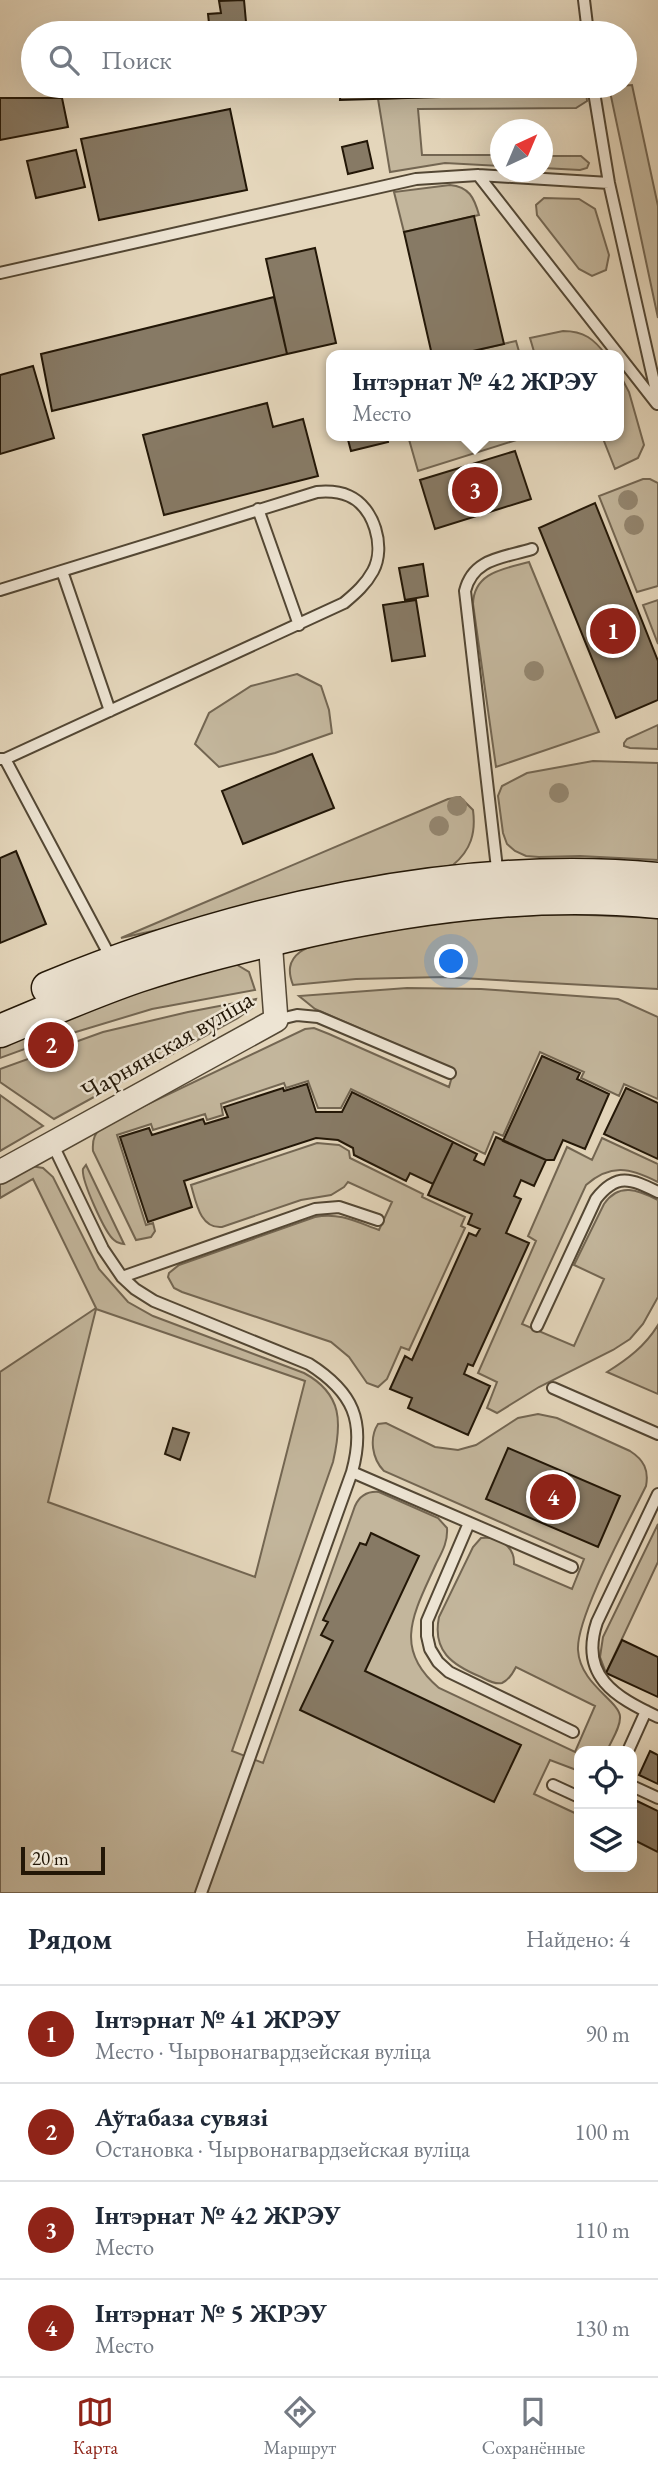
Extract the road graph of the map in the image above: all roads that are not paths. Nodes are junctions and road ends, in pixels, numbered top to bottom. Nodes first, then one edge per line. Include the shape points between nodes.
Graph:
1 (584, 0) edge
2 (586, 21) edge
3 (595, 98) edge
4 (478, 175) junction
5 (609, 183) junction
6 (0, 273) edge
7 (617, 350) edge
8 (624, 359) edge
9 (658, 402) edge
10 (258, 509) junction
11 (532, 549) dead end
12 (62, 572) junction
13 (0, 590) edge
14 (299, 625) junction
15 (110, 710) junction
16 (2, 759) edge
17 (658, 879) edge
18 (499, 889) junction
19 (658, 902) edge
20 (269, 928) junction
21 (118, 971) junction
22 (0, 1007) edge
23 (276, 1020) junction
24 (0, 1031) edge
25 (450, 1073) dead end
26 (52, 1143) junction
27 (0, 1172) edge
28 (658, 1192) edge
29 (378, 1220) dead end
30 (122, 1277) junction
31 (537, 1326) dead end
32 (553, 1388) dead end
33 (658, 1434) edge
34 (352, 1472) junction
35 (658, 1494) edge
36 (470, 1523) junction
37 (572, 1567) dead end
38 (646, 1712) junction
39 (658, 1717) edge
40 (573, 1732) dead end
41 (630, 1746) edge
42 (553, 1785) dead end
43 (637, 1788) edge
44 (574, 1795) edge
45 (658, 1798) edge
46 (201, 1893) edge

1 - 2 lane
3 - 5 lane
4 - 5 lane
4 - 6 lane via 392,183
4 - 7 lane
5 - 9 lane
8 - 9 lane
10 - 12 lane
10 - 14 lane
10 - 14 lane via 333,491 364,507 374,524 379,545 375,568 363,587 344,603
11 - 18 lane via 483,564 468,579 465,591
12 - 13 lane
12 - 15 lane
14 - 15 lane
15 - 16 lane
16 - 21 lane
17 - 18 main road via 603,874
18 - 19 main road
18 - 20 main road via 383,893
20 - 21 main road via 192,936
20 - 23 street, Чарнянская вуліца
21 - 22 main road
21 - 24 main road
23 - 25 lane via 318,1017
23 - 26 street, Чарнянская вуліца
26 - 27 street, Чарнянская вуліца
26 - 30 lane via 103,1249
28 - 31 lane via 625,1180 604,1189
29 - 30 lane via 338,1207 315,1209
30 - 34 lane via 154,1301 324,1374 355,1414 359,1432
32 - 33 lane
34 - 36 lane
34 - 46 lane
35 - 38 lane via 597,1622 591,1645 595,1668 610,1689
36 - 37 lane
36 - 40 lane via 427,1621 430,1649 456,1676
38 - 39 lane
38 - 41 lane
42 - 44 lane
43 - 45 lane

